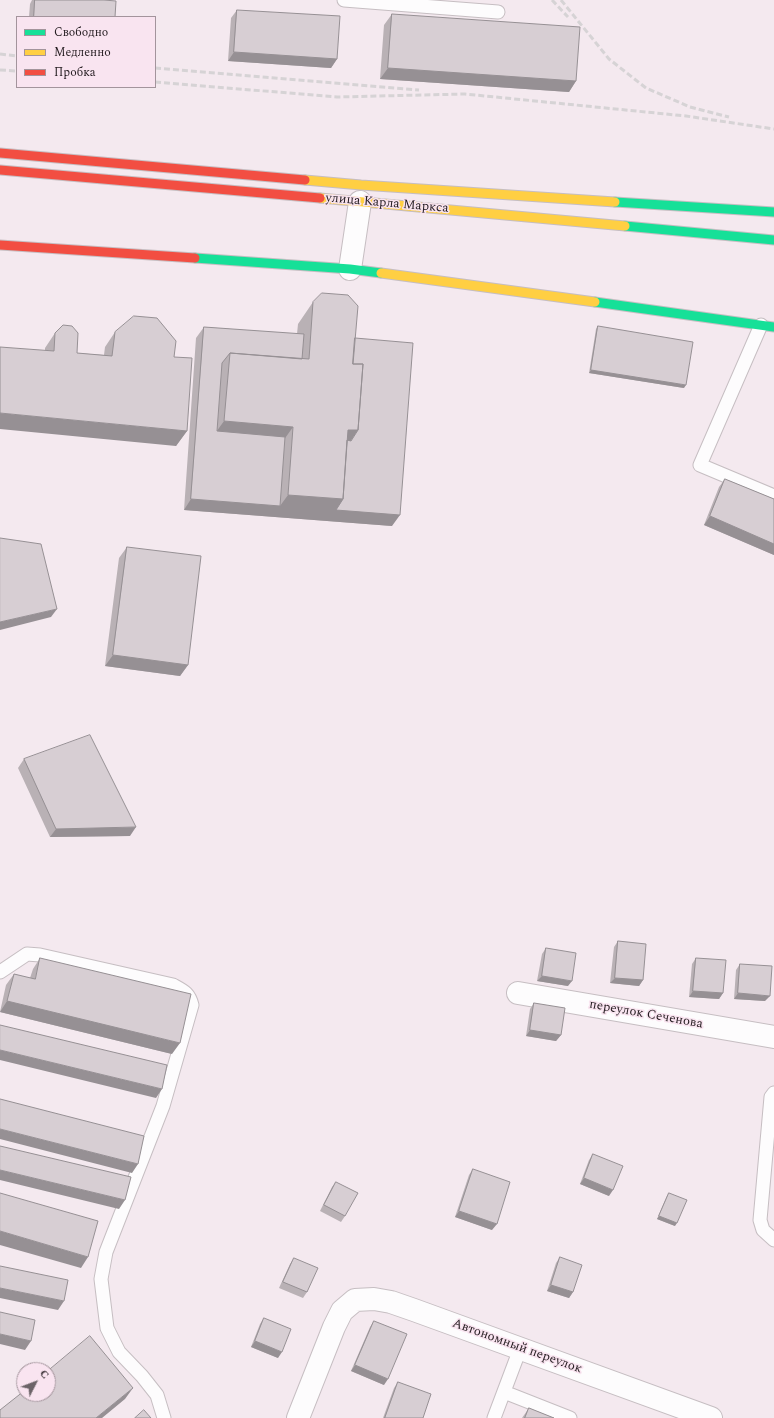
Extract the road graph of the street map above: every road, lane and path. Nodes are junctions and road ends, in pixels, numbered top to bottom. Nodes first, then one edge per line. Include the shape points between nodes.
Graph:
1 (344, 0) edge
2 (498, 12) dead end
3 (0, 153) edge
4 (0, 170) edge
5 (360, 202) junction
6 (774, 212) edge
7 (774, 240) edge
8 (0, 245) edge
9 (350, 269) junction
10 (761, 325) junction
11 (774, 327) edge
12 (774, 496) edge
13 (0, 972) edge
14 (518, 993) dead end
15 (774, 1037) edge
16 (774, 1093) edge
17 (774, 1240) edge
18 (520, 1349) junction
19 (504, 1392) junction
20 (164, 1418) edge
21 (298, 1418) edge
22 (494, 1418) edge
23 (570, 1418) edge
24 (711, 1418) edge

1 - 2 lane
3 - 6 main road, улица Карла Маркса via 361,185
4 - 5 main road, улица Карла Маркса
5 - 7 main road, улица Карла Маркса
5 - 9 street
8 - 9 main road
9 - 10 main road
10 - 11 main road
10 - 12 lane via 700,465
13 - 20 lane via 27,954 40,955 173,986 186,992 190,998 192,1005 163,1106 106,1252 101,1279 107,1328 119,1352 157,1395
14 - 15 street, переулок Сеченова
16 - 17 lane via 771,1097 760,1220 763,1230
18 - 19 lane
18 - 21 street, Автономный переулок via 391,1302 374,1299 355,1300 342,1311 334,1327
18 - 24 street, Автономный переулок
19 - 22 lane
19 - 23 lane

